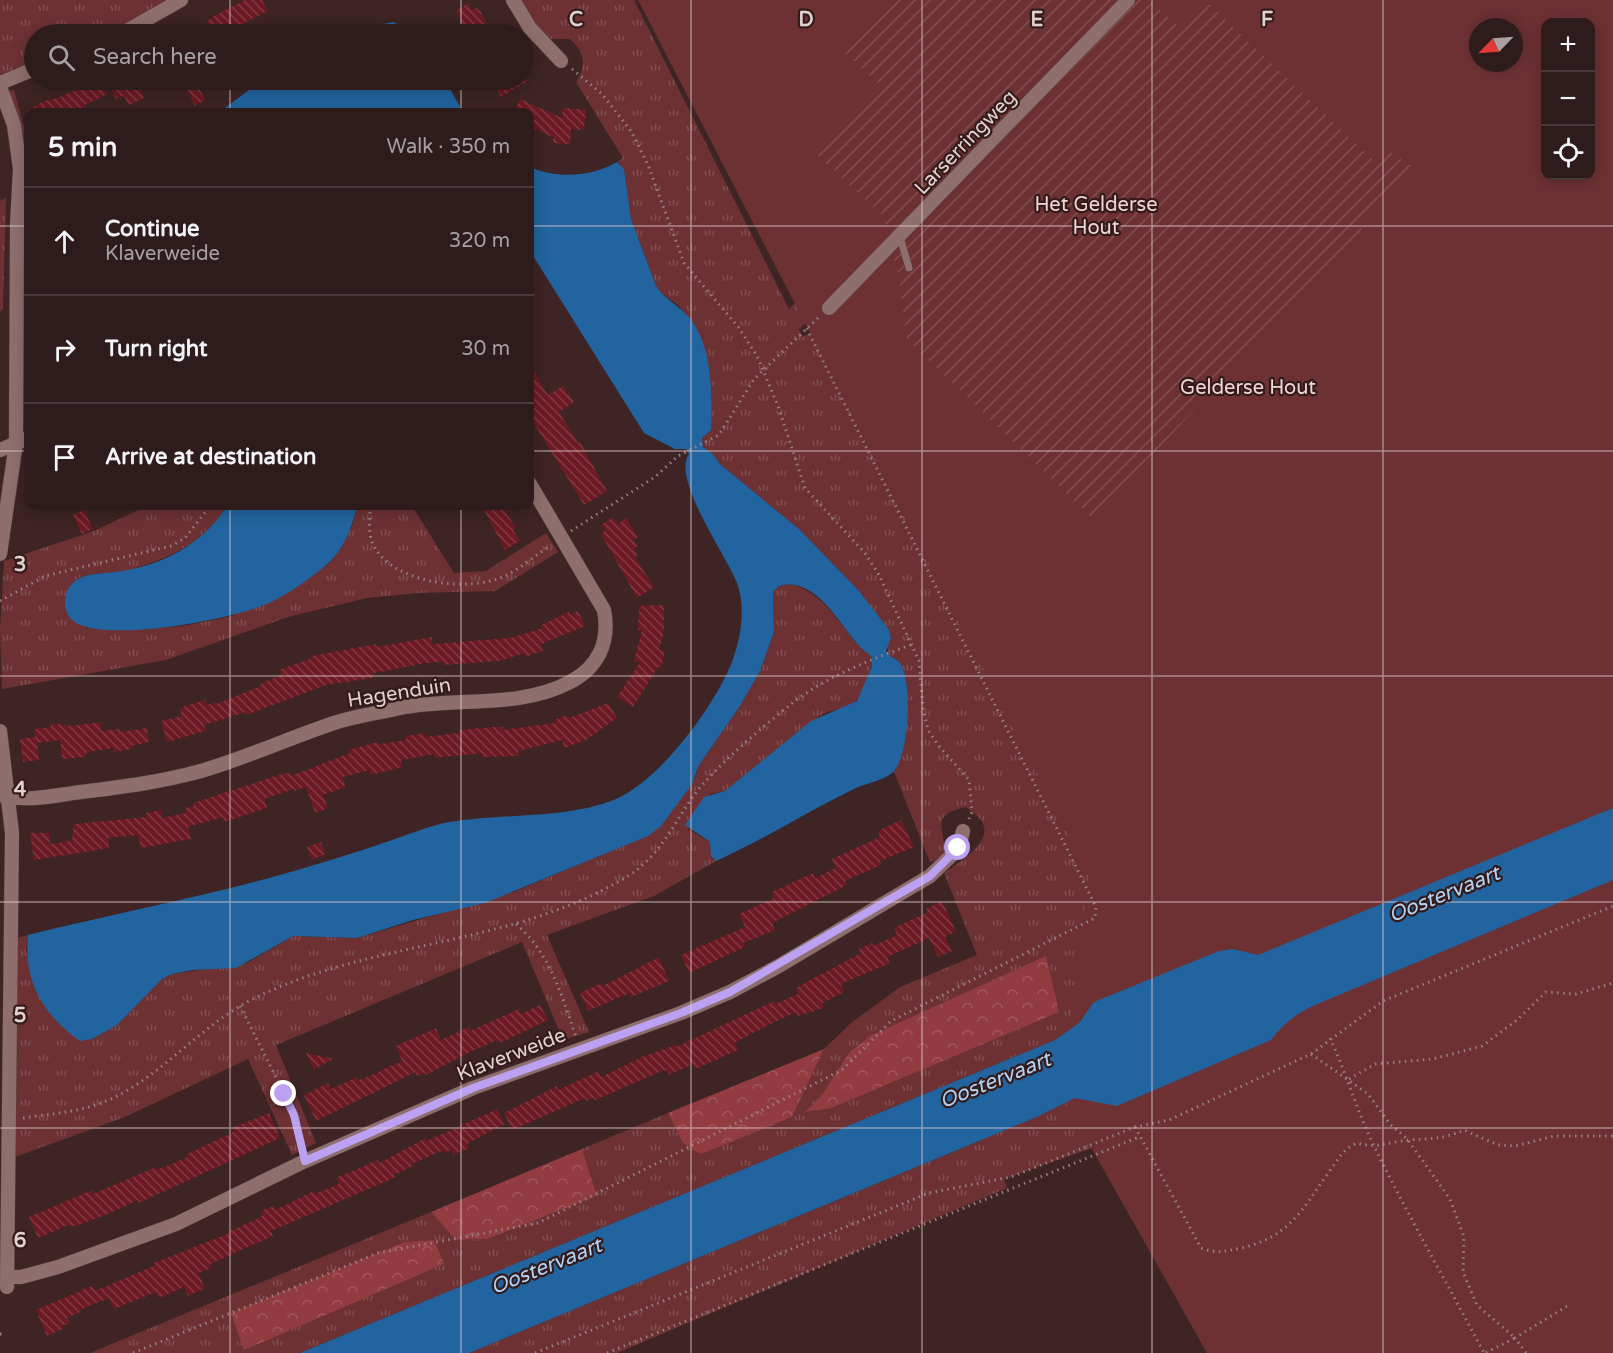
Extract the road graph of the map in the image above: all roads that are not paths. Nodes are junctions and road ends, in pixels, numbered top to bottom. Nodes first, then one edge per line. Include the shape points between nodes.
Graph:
1 (181, 0) edge
2 (513, 0) edge
3 (1128, 0) edge
4 (139, 24) edge
5 (527, 24) edge
6 (534, 32) edge
7 (561, 61) road end
8 (24, 74) edge
9 (0, 85) edge
10 (900, 237) junction
11 (909, 268) dead end
12 (829, 308) road end
13 (22, 440) edge
14 (0, 450) edge
15 (534, 490) edge
16 (0, 554) edge
17 (0, 731) edge
18 (5, 796) edge
19 (963, 831) road end

1 - 4 street
2 - 5 street
3 - 10 street, Larserringweg
6 - 7 street
8 - 9 street
9 - 13 street via 14,125 20,169 17,224
10 - 11 lane
10 - 12 street, Larserringweg
13 - 14 street
13 - 16 street
15 - 18 street, Hagenduin via 600,600 606,628 594,664 568,683 516,698 404,707 336,722 202,771 147,785 24,801
17 - 18 street
18 - 19 street, Klaverweide via 12,833 7,1282 176,1224 305,1161 473,1088 730,992 930,876 958,848

